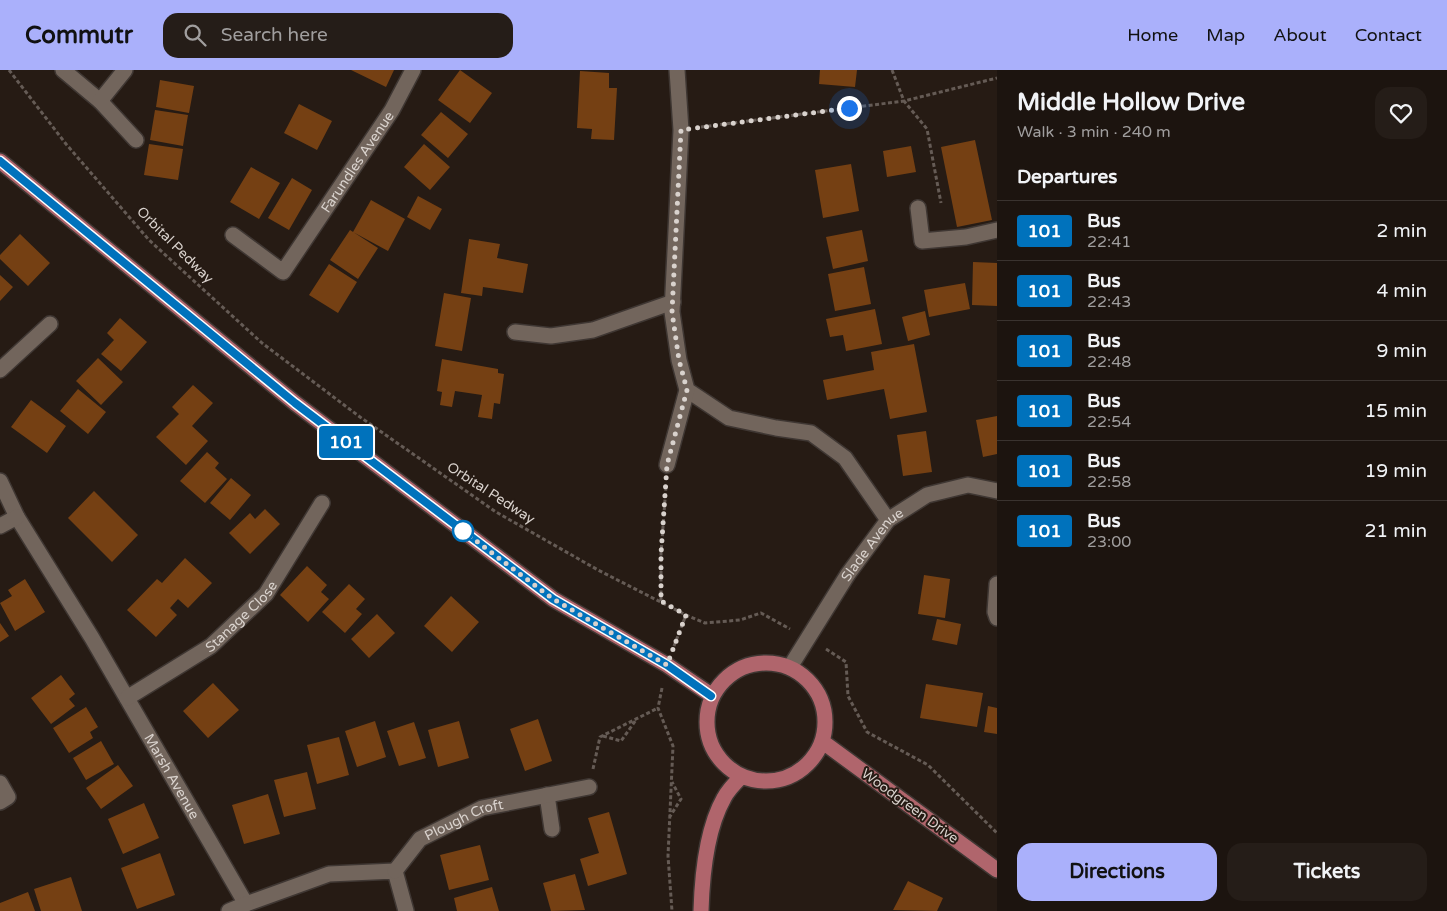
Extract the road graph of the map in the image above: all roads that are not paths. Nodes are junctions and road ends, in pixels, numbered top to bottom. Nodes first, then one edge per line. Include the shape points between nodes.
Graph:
1 (63, 70) edge
2 (125, 70) edge
3 (413, 70) edge
4 (677, 70) edge
5 (100, 101) junction
6 (136, 140) dead end
7 (0, 161) edge
8 (918, 208) dead end
9 (997, 230) edge
10 (232, 235) dead end
11 (673, 302) junction
12 (50, 324) dead end
13 (515, 332) dead end
14 (0, 370) edge
15 (687, 390) junction
16 (667, 465) road end
17 (0, 481) edge
18 (997, 491) edge
19 (322, 503) dead end
20 (17, 517) junction
21 (888, 520) junction
22 (0, 526) edge
23 (997, 584) edge
24 (997, 618) edge
25 (790, 666) junction
26 (711, 696) junction
27 (127, 698) junction
28 (823, 742) junction
29 (741, 777) junction
30 (0, 783) edge
31 (589, 787) road end
32 (547, 795) junction
33 (0, 802) edge
34 (552, 829) dead end
35 (997, 870) edge
36 (395, 871) junction
37 (246, 904) junction
38 (229, 911) edge
39 (406, 911) edge
40 (701, 911) edge

1 - 5 street
2 - 5 street
3 - 10 street, Farundles Avenue via 392,110 283,272
4 - 11 street via 681,130
5 - 6 street
7 - 26 main road via 295,403 553,599 667,665
8 - 9 street via 922,241
11 - 13 street via 593,330 551,336
11 - 15 street via 679,360
12 - 14 street
15 - 16 street
15 - 21 street via 729,418 811,433 845,458
17 - 20 street, Marsh Avenue
18 - 21 street, Slade Avenue via 968,485 927,495
19 - 27 street, Stanage Close via 266,594 211,646
20 - 22 street
20 - 27 street, Marsh Avenue
21 - 25 street, Slade Avenue via 848,574
23 - 24 street
25 - 26 main road via 759,662 730,674
25 - 28 main road via 810,680 825,711
26 - 29 main road via 705,725 718,759
27 - 37 street, Marsh Avenue
28 - 29 main road via 806,767 778,781
28 - 35 main road, Woodgreen Drive
29 - 40 main road via 724,798 711,834
30 - 33 street via 8,798
31 - 32 street, Plough Croft
32 - 34 street
32 - 36 street, Plough Croft via 482,808 420,839
36 - 37 street via 329,874
36 - 39 street
37 - 38 street

